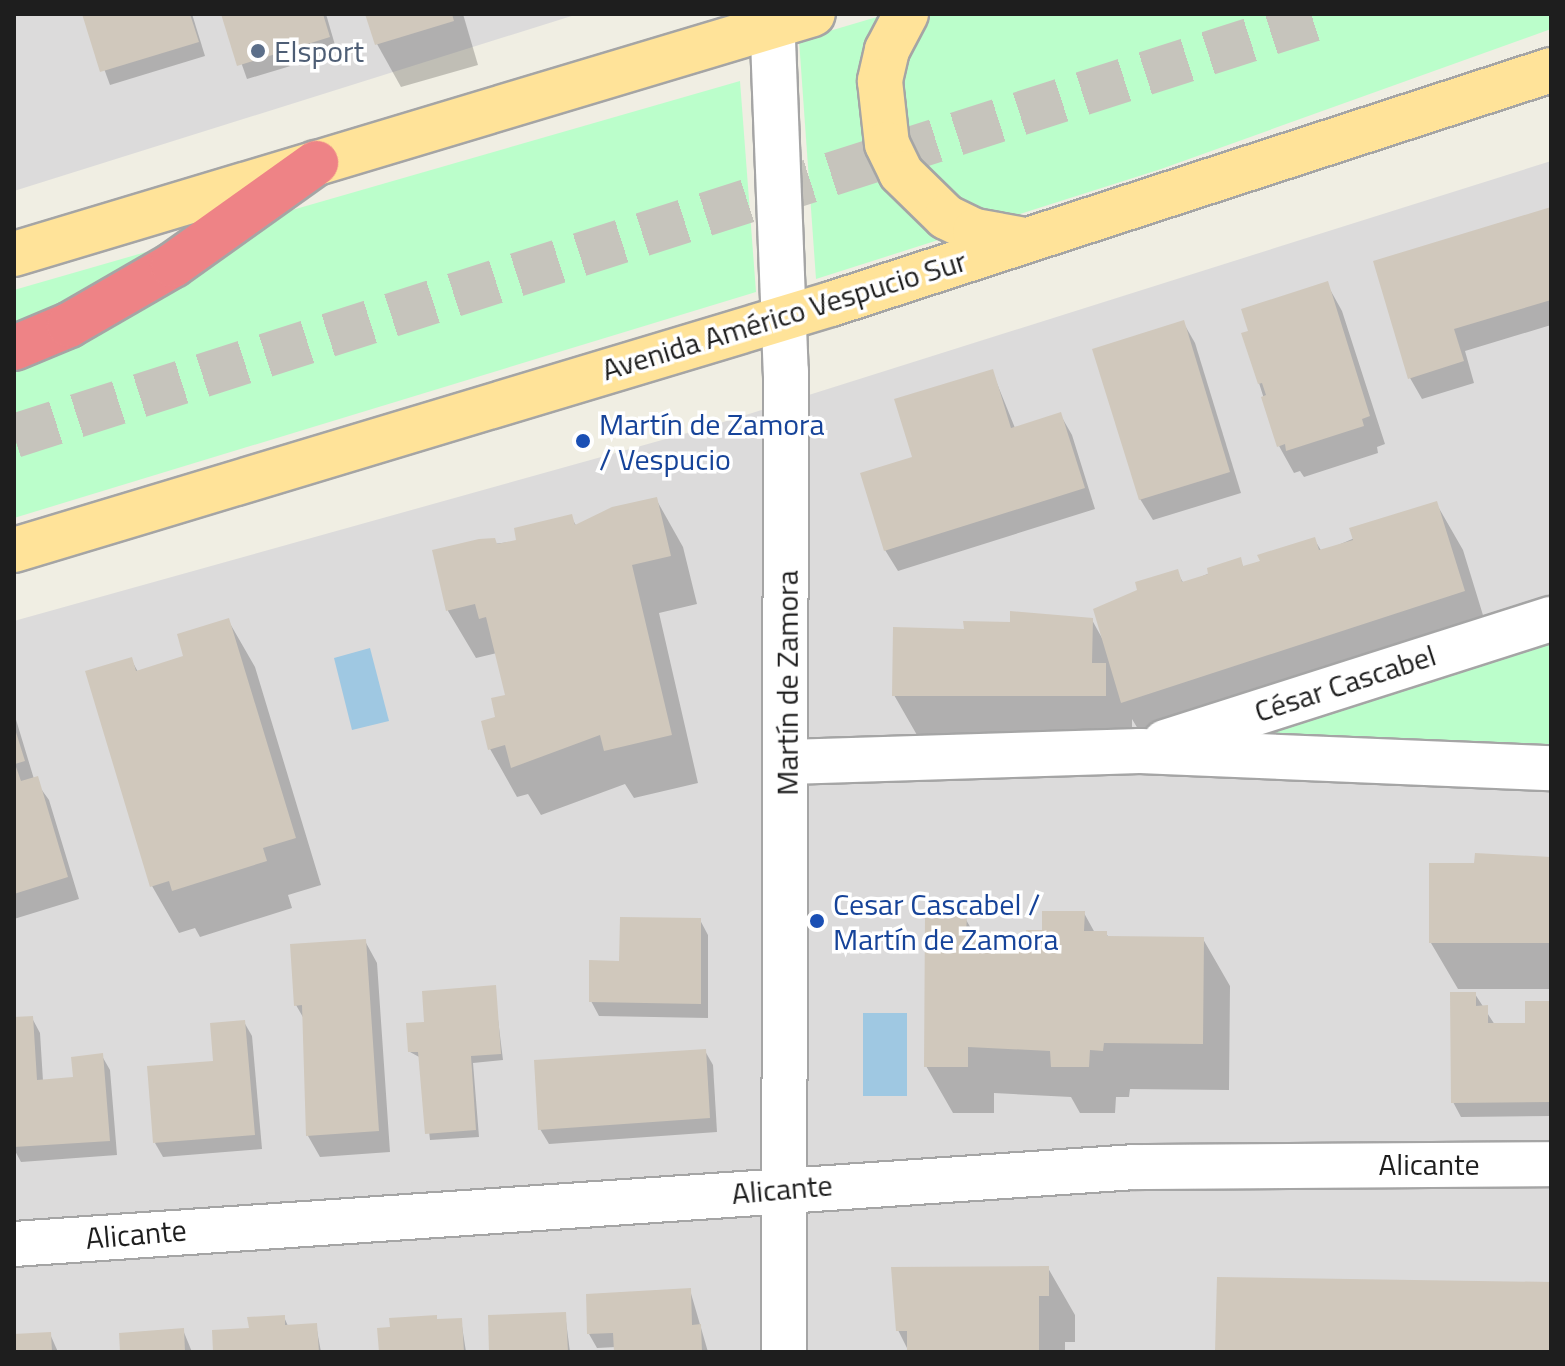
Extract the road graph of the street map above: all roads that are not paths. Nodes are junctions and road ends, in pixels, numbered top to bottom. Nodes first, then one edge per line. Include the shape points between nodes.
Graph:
1 (906, 14) edge
2 (786, 18) edge
3 (1551, 70) edge
4 (316, 163) junction
5 (1021, 239) junction
6 (14, 254) edge
7 (784, 317) junction
8 (14, 348) edge
9 (14, 550) edge
10 (1551, 619) edge
11 (1140, 751) junction
12 (788, 762) junction
13 (1551, 768) edge
14 (1551, 1164) edge
15 (784, 1188) junction
16 (14, 1244) edge
17 (784, 1352) edge

1 - 5 main road via 887,50 880,81 887,144 901,173 946,217 975,231
2 - 4 main road
2 - 7 street, Martín de Zamora
3 - 5 main road, Avenida Américo Vespucio Sur
4 - 6 main road
4 - 8 highway via 173,265 69,325
5 - 7 main road, Avenida Américo Vespucio Sur
7 - 9 main road, Avenida Américo Vespucio Sur
7 - 12 street, Martín de Zamora
10 - 11 street, César Cascabel
11 - 12 street, César Cascabel
11 - 13 street, César Cascabel
12 - 15 street, Martín de Zamora
14 - 15 street, Alicante via 1253,1163
15 - 16 street, Alicante
15 - 17 street, Martín de Zamora

